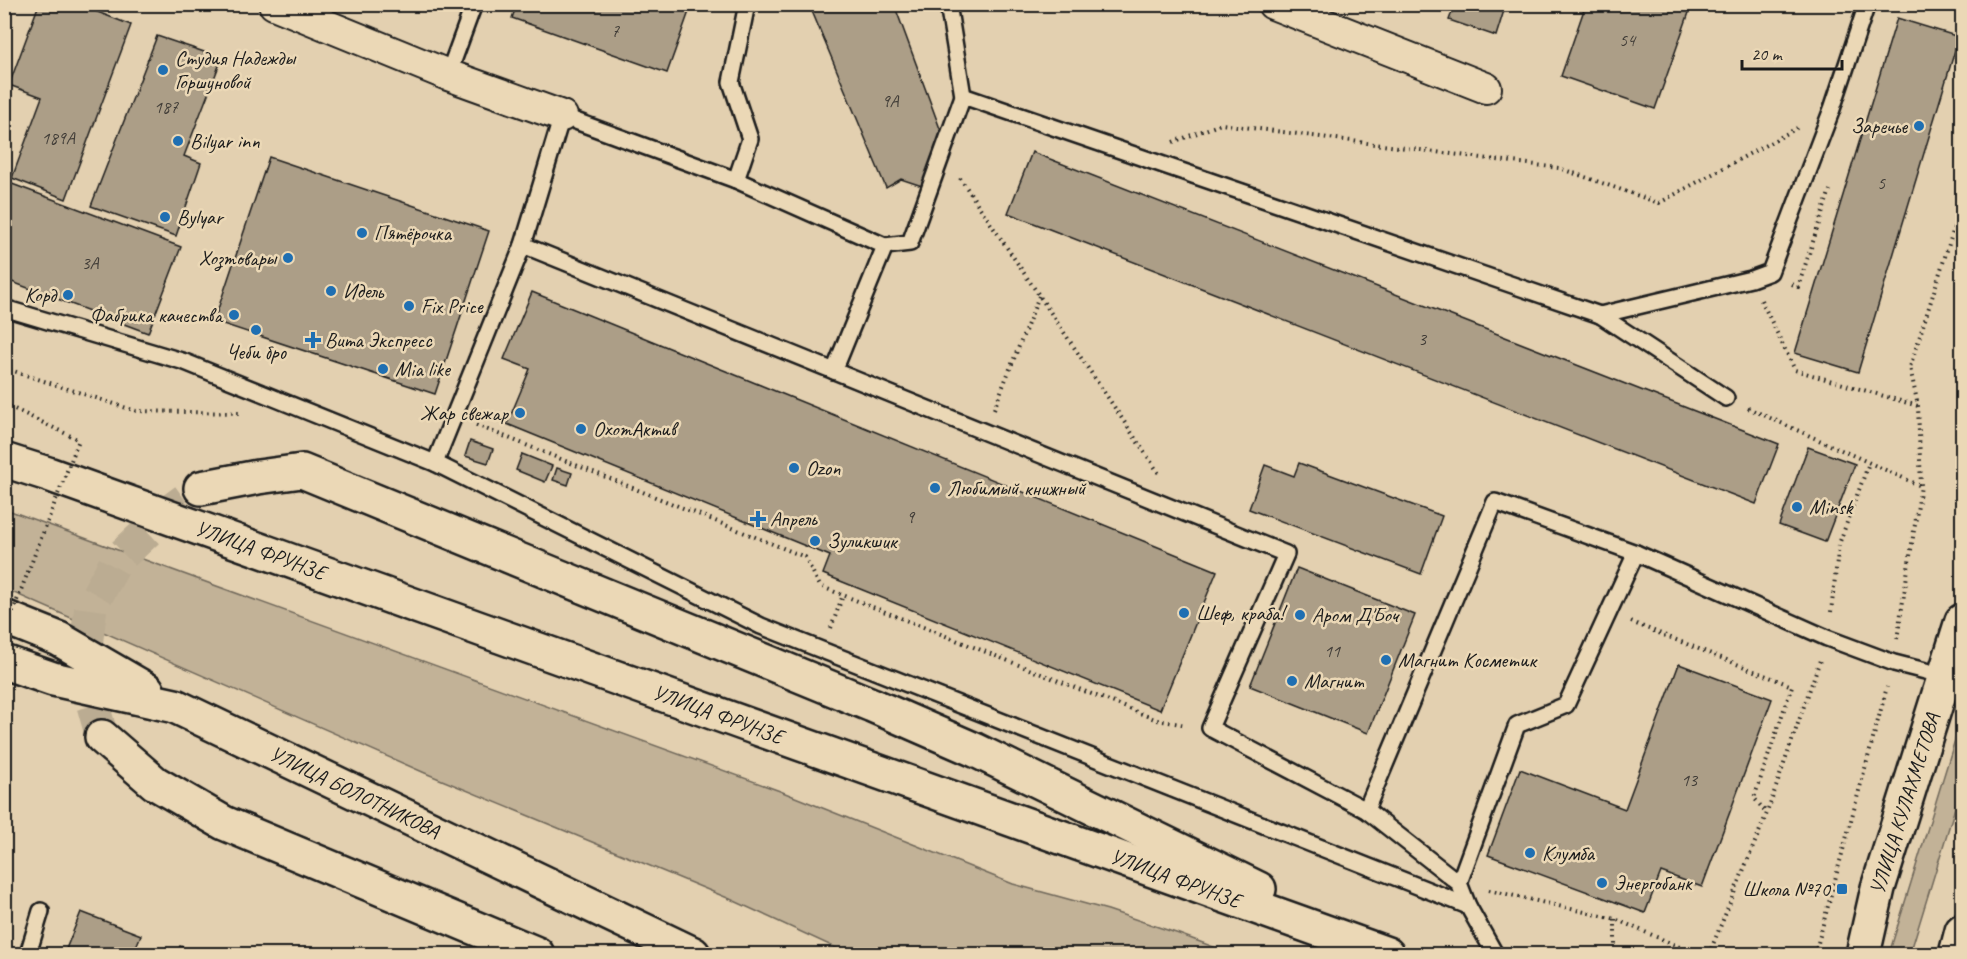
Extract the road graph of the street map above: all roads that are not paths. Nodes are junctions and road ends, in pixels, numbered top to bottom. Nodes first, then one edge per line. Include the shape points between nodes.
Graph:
1 (274, 4) edge
2 (474, 4) edge
3 (747, 4) edge
4 (948, 4) edge
5 (1273, 4) edge
6 (1867, 4) edge
7 (448, 75) junction
8 (1486, 88) dead end
9 (963, 96) junction
10 (562, 116) junction
11 (736, 180) junction
12 (524, 245) junction
13 (885, 246) junction
14 (4, 308) edge
15 (1600, 315) junction
16 (834, 371) junction
17 (1725, 398) road end
18 (4, 452) edge
19 (4, 460) edge
20 (435, 463) junction
21 (48, 474) junction
22 (201, 488) tunnel mouth
23 (1636, 552) junction
24 (4, 617) edge
25 (1962, 621) edge
26 (4, 662) edge
27 (1946, 675) junction
28 (175, 706) junction
29 (102, 737) tunnel mouth
30 (1366, 810) junction
31 (1459, 883) junction
32 (1468, 906) junction
33 (41, 911) dead end
34 (1962, 931) edge
35 (28, 954) edge
36 (537, 954) edge
37 (693, 954) edge
38 (1388, 954) edge
39 (1495, 954) edge
40 (1863, 954) edge
41 (1956, 954) edge

1 - 7 street
2 - 7 lane
3 - 11 lane via 731,82 750,139
4 - 9 lane
5 - 8 street
6 - 15 lane via 1770,272
7 - 10 street
9 - 13 lane via 910,243
9 - 15 lane
10 - 11 lane
10 - 12 lane
11 - 13 lane
12 - 16 lane
12 - 20 lane
13 - 16 lane
14 - 20 lane via 185,362
15 - 17 lane
16 - 30 lane via 1286,554 1210,728
18 - 21 main road
19 - 21 main road
20 - 32 lane via 762,626
21 - 38 main road, УЛИЦА ФРУНЗЕ
22 - 38 main road via 302,471 1002,761
23 - 27 lane via 1827,638 1894,663
23 - 30 lane via 1495,502
23 - 31 lane via 1566,705 1517,725
24 - 28 main road via 59,639
25 - 27 main road, УЛИЦА КУЛАХМЕТОВА
26 - 28 main road, УЛИЦА БОЛОТНИКОВА via 53,679
27 - 40 main road, УЛИЦА КУЛАХМЕТОВА via 1878,888
28 - 37 main road, УЛИЦА БОЛОТНИКОВА
29 - 36 main road via 155,783 224,823
30 - 31 lane
31 - 32 lane
32 - 39 lane
33 - 35 lane
34 - 41 main road

